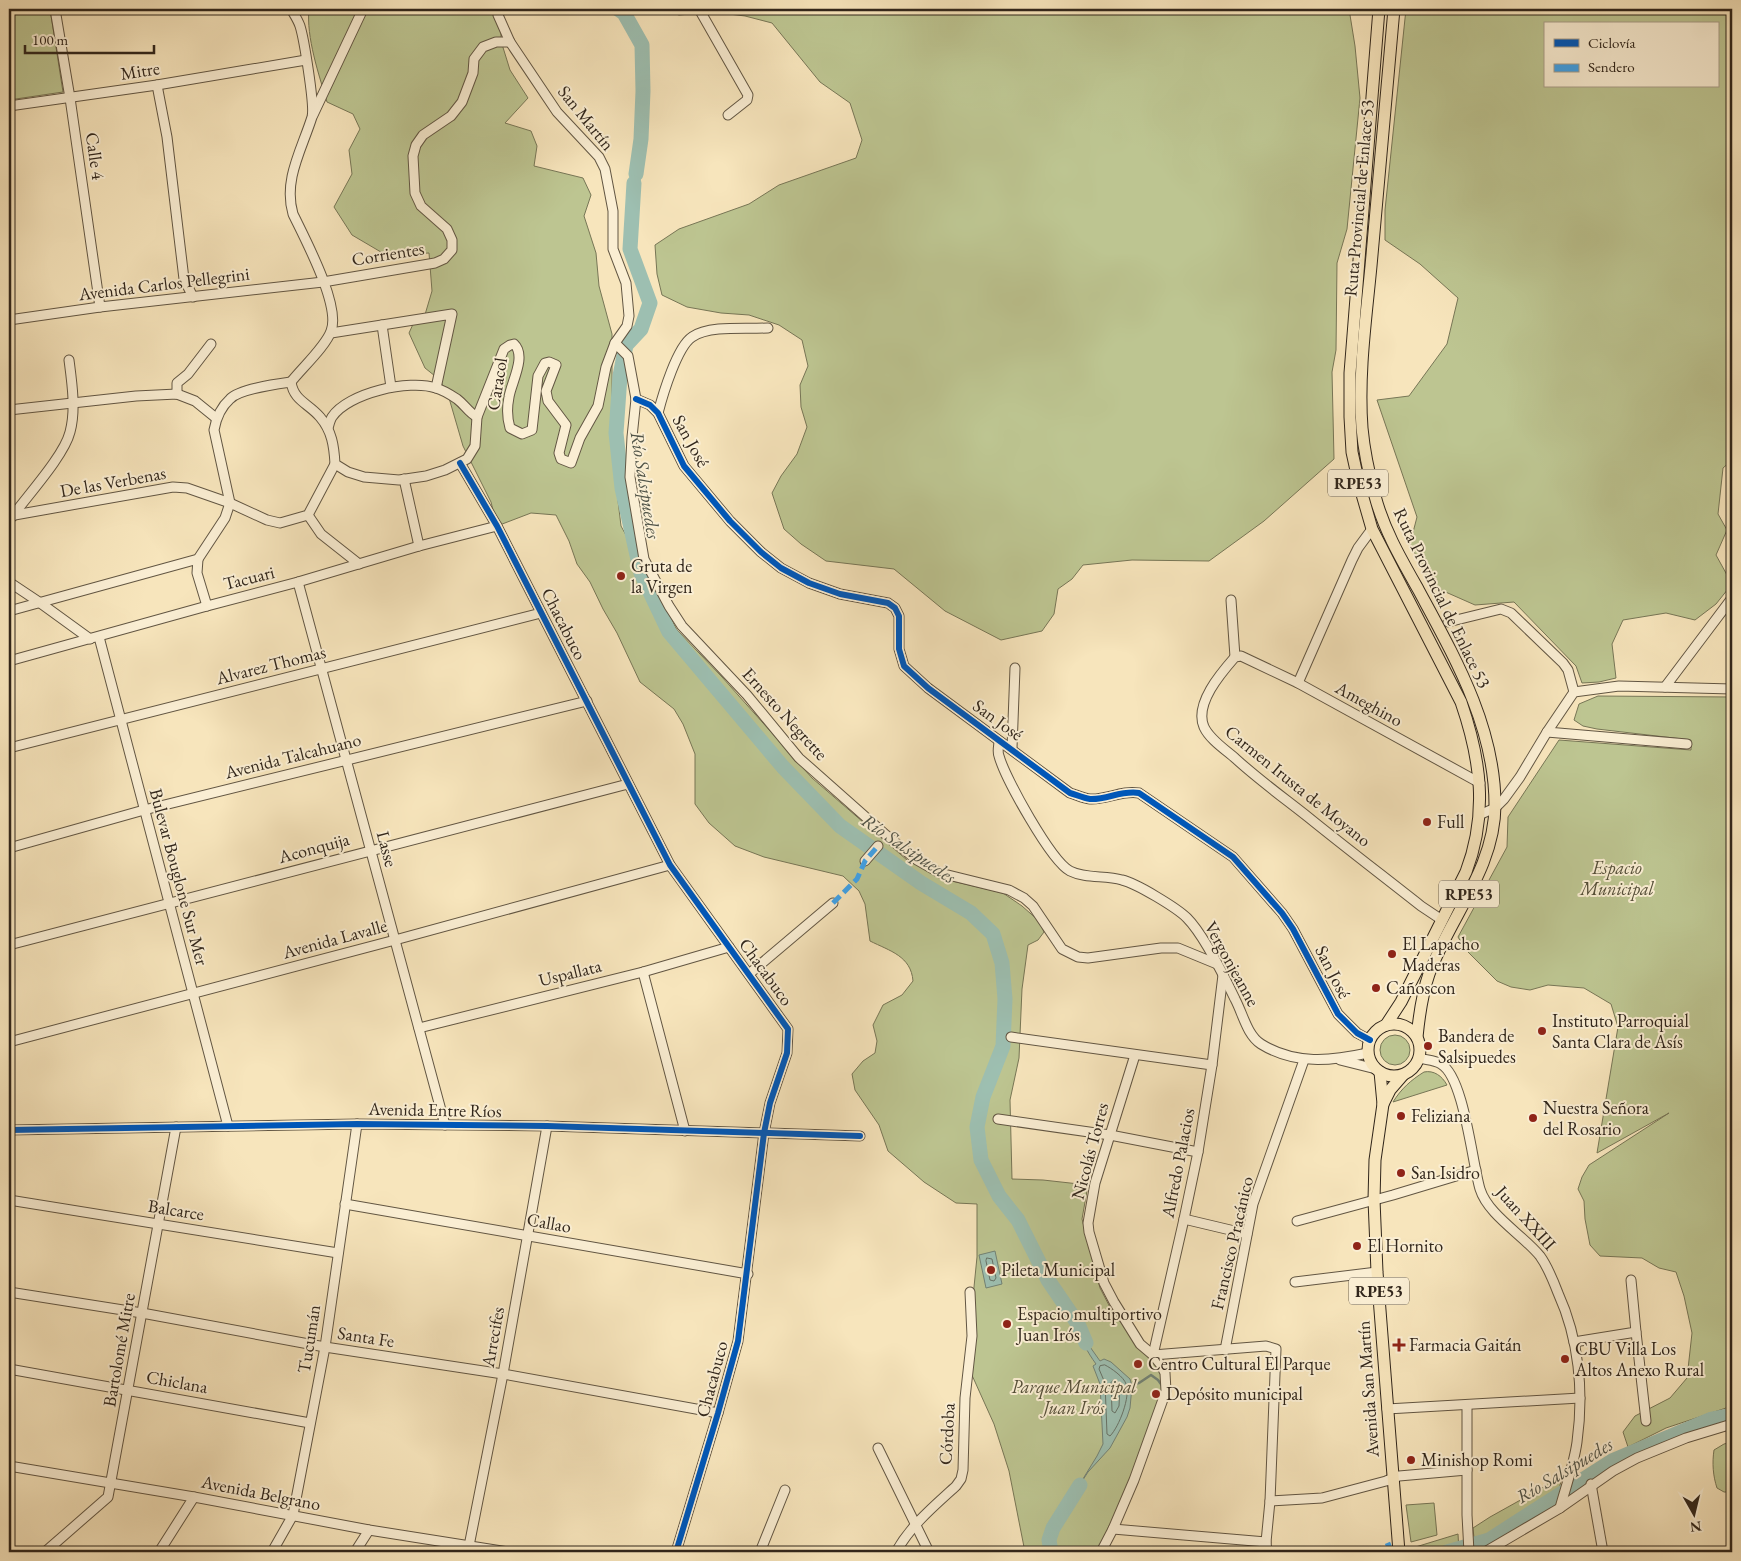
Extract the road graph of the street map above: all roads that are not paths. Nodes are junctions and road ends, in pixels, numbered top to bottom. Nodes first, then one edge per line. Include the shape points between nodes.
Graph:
1 (55, 9) edge
2 (291, 9) edge
3 (364, 9) edge
4 (498, 9) edge
5 (699, 9) edge
6 (1379, 9) edge
7 (1394, 9) edge
8 (510, 42) junction
9 (306, 60) junction
10 (157, 84) junction
11 (70, 98) junction
12 (9, 106) edge
13 (313, 115) junction
14 (728, 115) dead end
15 (323, 282) junction
16 (193, 297) junction
17 (100, 307) junction
18 (9, 316) edge
19 (9, 320) edge
20 (382, 325) junction
21 (768, 328) dead end
22 (331, 333) junction
23 (615, 343) junction
24 (211, 344) dead end
25 (69, 360) dead end
26 (291, 382) junction
27 (391, 387) junction
28 (436, 388) junction
29 (177, 394) junction
30 (636, 400) junction
31 (72, 404) junction
32 (9, 410) edge
33 (658, 413) junction
34 (477, 416) junction
35 (216, 418) junction
36 (328, 428) junction
37 (460, 462) junction
38 (336, 464) junction
39 (404, 479) junction
40 (230, 503) junction
41 (308, 515) junction
42 (10, 517) edge
43 (497, 526) junction
44 (1372, 529) junction
45 (419, 546) junction
46 (198, 558) junction
47 (359, 564) junction
48 (9, 582) edge
49 (298, 582) junction
50 (1732, 598) edge
51 (1232, 600) dead end
52 (39, 602) junction
53 (207, 606) junction
54 (9, 611) edge
55 (541, 613) junction
56 (1448, 622) dead end
57 (94, 638) junction
58 (1238, 657) junction
59 (9, 661) edge
60 (1015, 668) dead end
61 (322, 669) junction
62 (1298, 683) junction
63 (1666, 687) junction
64 (1732, 689) edge
65 (1574, 692) junction
66 (587, 701) junction
67 (121, 720) junction
68 (1547, 732) junction
69 (999, 741) junction
70 (1687, 744) dead end
71 (9, 748) edge
72 (1012, 748) junction
73 (346, 759) junction
74 (1480, 783) junction
75 (628, 784) junction
76 (1495, 808) junction
77 (144, 810) junction
78 (1479, 815) junction
79 (878, 846) dead end
80 (9, 848) edge
81 (371, 850) junction
82 (865, 861) dead end
83 (670, 865) junction
84 (833, 903) dead end
85 (169, 904) junction
86 (1443, 926) junction
87 (395, 940) junction
88 (9, 946) edge
89 (729, 947) junction
90 (1217, 964) junction
91 (643, 972) junction
92 (749, 974) junction
93 (1223, 975) junction
94 (192, 993) junction
95 (1386, 1025) junction
96 (419, 1028) junction
97 (1011, 1037) dead end
98 (1417, 1037) junction
99 (1370, 1040) junction
100 (9, 1042) edge
101 (1368, 1053) junction
102 (1135, 1055) junction
103 (1419, 1058) junction
104 (1335, 1059) junction
105 (1304, 1060) junction
106 (1212, 1065) junction
107 (1378, 1071) junction
108 (1403, 1075) junction
109 (1383, 1104) junction
110 (998, 1119) dead end
111 (357, 1124) junction
112 (445, 1125) junction
113 (228, 1126) junction
114 (547, 1126) junction
115 (176, 1127) junction
116 (9, 1130) edge
117 (685, 1131) junction
118 (764, 1133) junction
119 (1110, 1134) junction
120 (860, 1136) dead end
121 (1198, 1152) junction
122 (1476, 1170) junction
123 (9, 1200) edge
124 (1374, 1200) junction
125 (346, 1204) junction
126 (1184, 1219) junction
127 (1297, 1221) dead end
128 (158, 1224) junction
129 (1247, 1234) junction
130 (527, 1236) junction
131 (338, 1253) junction
132 (1377, 1272) junction
133 (748, 1274) junction
134 (1631, 1280) dead end
135 (1295, 1282) dead end
136 (9, 1292) edge
137 (970, 1292) dead end
138 (142, 1314) junction
139 (1636, 1332) junction
140 (1574, 1342) junction
141 (324, 1347) junction
142 (1225, 1350) junction
143 (1153, 1355) junction
144 (9, 1369) edge
145 (502, 1374) junction
146 (129, 1390) junction
147 (1580, 1398) junction
148 (1467, 1405) junction
149 (1388, 1408) junction
150 (718, 1413) junction
151 (1646, 1420) dead end
152 (310, 1423) junction
153 (1732, 1424) edge
154 (878, 1448) dead end
155 (9, 1466) edge
156 (1468, 1470) junction
157 (1392, 1479) junction
158 (111, 1484) junction
159 (1591, 1484) junction
160 (785, 1490) dead end
161 (194, 1497) junction
162 (1270, 1501) junction
163 (1561, 1505) junction
164 (293, 1515) junction
165 (915, 1523) junction
166 (1114, 1529) junction
167 (369, 1530) junction
168 (1266, 1542) junction
169 (468, 1549) edge
170 (1399, 1551) edge
171 (45, 1552) edge
172 (159, 1552) edge
173 (272, 1552) edge
174 (355, 1552) edge
175 (508, 1552) edge
176 (676, 1552) edge
177 (760, 1552) edge
178 (896, 1552) edge
179 (929, 1552) edge
180 (1101, 1552) edge
181 (1267, 1552) edge
182 (1469, 1552) edge
183 (1485, 1552) edge
184 (1603, 1552) edge

1 - 11 street, Calle 4
2 - 9 street via 300,25
3 - 13 street
4 - 8 street, San Martín
5 - 14 street via 748,95
6 - 44 main road, Ruta Provincial de Enlace 53 / RPE53 via 1349,394 1352,452
7 - 76 main road, Ruta Provincial de Enlace 53 / RPE53 via 1365,336 1362,428 1382,518 1481,720 1494,782
8 - 15 street, Corrientes via 496,42 483,47 474,59 473,73 462,102 451,116 423,135 416,144 413,156 415,193 421,206 447,229 452,250 435,263
8 - 23 street, San Martín via 557,112 599,157 605,169 613,211 613,249 626,283 629,316 627,326
9 - 10 street, Mitre
9 - 13 street
10 - 11 street, Mitre
10 - 16 street via 167,137 184,280
11 - 12 street, Mitre
11 - 17 street, Calle 4
13 - 15 street via 289,188 289,201
15 - 16 street, Avenida Carlos Pellegrini
15 - 22 street via 333,309
16 - 17 street, Avenida Carlos Pellegrini
17 - 19 street, Avenida Carlos Pellegrini
18 - 19 street
20 - 22 street
20 - 27 street
20 - 28 street via 452,314
21 - 33 street via 710,330 693,336 685,343 666,384
22 - 26 street
23 - 30 street, Ernesto Negrette via 628,356
23 - 34 street, Caracol via 598,406 580,438 571,463 561,459 559,453 566,425 548,401 546,391 556,365 545,363 538,376 532,430 522,434 510,428 507,419 509,395 519,354 514,344 504,349
24 - 29 street via 178,383
25 - 31 street
26 - 35 street via 231,397
26 - 36 street via 292,392
27 - 28 street via 407,384
27 - 36 street via 346,405 332,417
28 - 34 street via 458,399
29 - 31 street
29 - 35 street via 195,401
30 - 33 street, San José via 650,405
30 - 90 street, Ernesto Negrette via 630,477 644,559 682,626 747,695 799,758 917,860 940,873 1009,890 1024,898 1062,949 1078,957 1178,948
31 - 32 street
31 - 42 street via 70,433 64,448
33 - 69 street, San José via 684,466 761,552 781,568 809,583 840,594 888,603 895,608 899,616 904,666
34 - 37 street, Caracol via 475,446 467,459
35 - 40 street via 214,430
36 - 38 street
37 - 39 street via 426,476
37 - 43 street, Chacabuco
38 - 39 street via 364,478
38 - 41 street
39 - 45 street
40 - 41 street, De las Verbenas via 280,523
40 - 42 street, De las Verbenas via 187,488 173,487
40 - 46 street via 225,518
41 - 47 street via 321,534
43 - 45 street, Tacuari
43 - 55 street, Chacabuco
44 - 62 street via 1352,560
44 - 74 main road, Ruta Provincial de Enlace 53 / RPE53 via 1461,702
45 - 47 street, Tacuari
46 - 52 street
46 - 53 street via 197,573
47 - 49 street, Tacuari
48 - 52 street
49 - 53 street, Tacuari
49 - 61 street, Lasse
50 - 63 street
51 - 58 street
52 - 54 street
52 - 57 street
53 - 57 street, Tacuari
55 - 61 street, Alvarez Thomas
55 - 66 street, Chacabuco
56 - 65 street via 1501,609 1511,613 1563,663
57 - 59 street, Tacuari
57 - 67 street, Bulevar Bouglone Sur Mer
58 - 62 street, Ameghino
58 - 86 street, Carmen Irusta de Moyano via 1210,688 1204,704 1204,727 1212,738
60 - 72 street
61 - 67 street, Alvarez Thomas
61 - 73 street, Lasse
62 - 74 street, Ameghino
63 - 64 street
63 - 65 street via 1619,686
65 - 68 street
66 - 73 street, Avenida Talcahuano
66 - 75 street, Chacabuco
67 - 71 street, Alvarez Thomas
67 - 77 street, Bulevar Bouglone Sur Mer
68 - 70 street
68 - 76 street via 1520,777
69 - 72 street, San José
69 - 90 street, Vergonjeanne via 998,754 1009,782 1060,862 1083,876 1121,880 1137,886 1186,917
72 - 99 street, San José via 1081,797 1092,799 1129,791 1139,793 1233,857 1293,929 1338,1014 1357,1033
73 - 77 street, Avenida Talcahuano
73 - 81 street, Lasse
74 - 78 main road, Ruta Provincial de Enlace 53 / RPE53
75 - 81 street, Aconquija
75 - 83 street, Chacabuco
76 - 78 street
76 - 86 main road, Ruta Provincial de Enlace 53 / RPE53 via 1481,868
77 - 80 street, Avenida Talcahuano
77 - 85 street, Bulevar Bouglone Sur Mer
78 - 86 main road, Ruta Provincial de Enlace 53 / RPE53 via 1474,852
79 - 82 street
81 - 85 street, Aconquija
81 - 87 street, Lasse
83 - 87 street, Avenida Lavalle
83 - 89 street, Chacabuco
84 - 92 street
85 - 88 street, Aconquija
85 - 94 street, Bulevar Bouglone Sur Mer
86 - 95 main road, Ruta Provincial de Enlace 53 / RPE53
86 - 98 main road, Ruta Provincial de Enlace 53 / RPE53
87 - 94 street, Avenida Lavalle
87 - 96 street, Lasse
89 - 91 street, Uspallata
89 - 92 street, Chacabuco
90 - 93 street, Vergonjeanne
91 - 96 street, Uspallata
91 - 117 street
92 - 118 street, Chacabuco via 788,1029 787,1053
93 - 105 street, Vergonjeanne via 1252,1037 1268,1047
93 - 106 street, Alfredo Palacios
94 - 100 street, Avenida Lavalle
94 - 113 street, Bulevar Bouglone Sur Mer
95 - 98 main road via 1400,1024
95 - 99 main road, RPE53 via 1379,1028
96 - 112 street, Lasse
97 - 102 street
98 - 103 main road, RPE53
99 - 101 main road
101 - 104 street, Vergonjeanne
101 - 107 main road, RPE53
102 - 106 street
102 - 119 street, Nicolás Torres
103 - 108 main road, RPE53
103 - 122 street, Juan XXIII via 1441,1064 1450,1073 1467,1122
104 - 105 street, Vergonjeanne
104 - 107 street, Vergonjeanne
105 - 129 street, Francisco Pracánico via 1253,1204
106 - 121 street, Alfredo Palacios
107 - 108 main road via 1387,1075
107 - 109 main road, Avenida San Martín / RPE53
108 - 109 main road, Avenida San Martín / RPE53
109 - 124 main road, Avenida San Martín / RPE53 via 1375,1160
110 - 119 street
111 - 112 street, Avenida Entre Ríos
111 - 113 street, Avenida Entre Ríos
111 - 125 street, Tucumán
112 - 114 street, Avenida Entre Ríos
113 - 115 street, Avenida Entre Ríos
114 - 117 street, Avenida Entre Ríos
114 - 130 street, Arrecifes
115 - 116 street, Avenida Entre Ríos
115 - 128 street, Bartolomé Mitre
117 - 118 street, Avenida Entre Ríos
118 - 120 street, Avenida Entre Ríos
118 - 133 street, Chacabuco
119 - 121 street
119 - 143 street, Nicolás Torres via 1094,1184 1088,1223 1104,1283 1140,1344
121 - 126 street, Alfredo Palacios
122 - 124 street
122 - 140 street, Juan XXIII via 1480,1189 1492,1209 1545,1263 1563,1302
123 - 128 street, Balcarce
124 - 127 street
124 - 132 main road, Avenida San Martín / RPE53
125 - 130 street, Callao
125 - 131 street, Tucumán
126 - 129 street
126 - 143 street, Alfredo Palacios
128 - 131 street, Balcarce
128 - 138 street, Bartolomé Mitre
129 - 142 street, Francisco Pracánico
130 - 133 street, Callao
130 - 145 street, Arrecifes
131 - 141 street, Tucumán
132 - 135 street
132 - 149 main road, Avenida San Martín / RPE53
133 - 150 street, Chacabuco via 738,1341
134 - 139 street
136 - 138 street, Santa Fe
137 - 165 street, Córdoba via 972,1336 961,1479
138 - 141 street, Santa Fe
138 - 146 street, Bartolomé Mitre
139 - 140 street
139 - 151 street
140 - 147 street, Juan XXIII
141 - 145 street, Santa Fe
141 - 152 street, Tucumán
142 - 143 street
142 - 162 street via 1266,1346 1276,1349
143 - 166 street, Nicolás Torres via 1165,1373 1166,1391
144 - 146 street, Chiclana
145 - 150 street, Santa Fe
145 - 169 street, Arrecifes
146 - 152 street, Chiclana
146 - 158 street, Bartolomé Mitre
147 - 148 street
147 - 163 street, Juan XXIII via 1577,1441
148 - 149 street
148 - 156 street
149 - 157 main road, Avenida San Martín / RPE53
150 - 176 street, Chacabuco
152 - 164 street, Tucumán
153 - 159 street via 1637,1458
154 - 165 street
155 - 158 street, Avenida Belgrano
156 - 157 street
156 - 182 street
157 - 162 street via 1322,1498
157 - 170 main road, Avenida San Martín / RPE53
158 - 161 street, Avenida Belgrano
158 - 171 street, Bartolomé Mitre via 108,1497
159 - 163 street
159 - 184 street
160 - 177 street
161 - 164 street, Avenida Belgrano
161 - 172 street
162 - 168 street
163 - 183 street
164 - 167 street, Avenida Belgrano
164 - 173 street, Tucumán
165 - 178 street, Córdoba
165 - 179 street
166 - 168 street
166 - 180 street, Nicolás Torres
167 - 169 street, Avenida Belgrano
167 - 174 street
168 - 181 street
169 - 175 street, Avenida Belgrano

